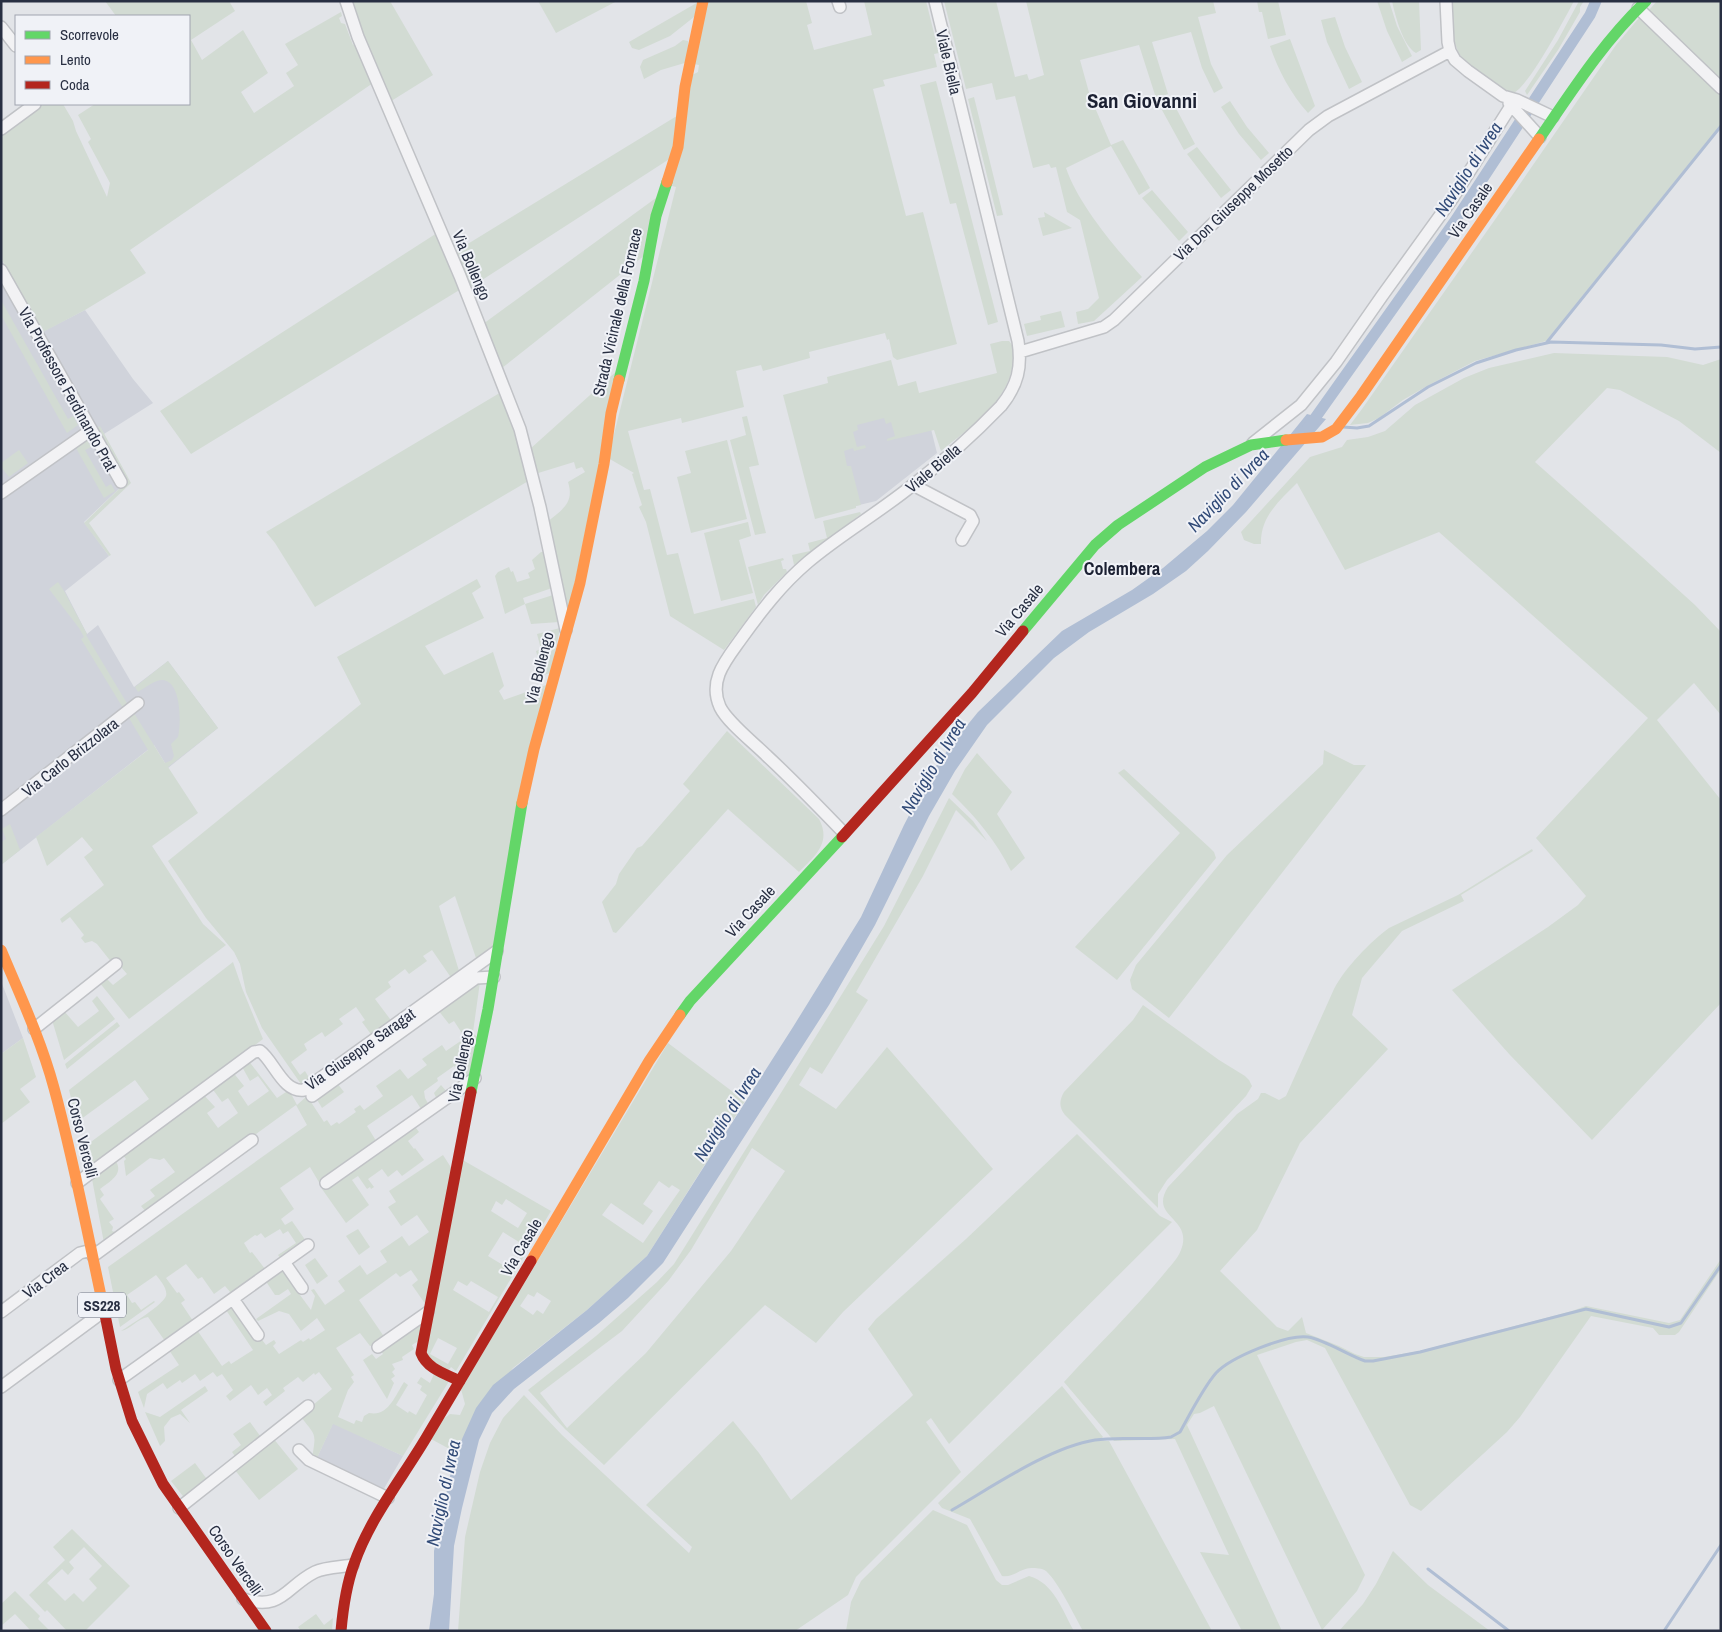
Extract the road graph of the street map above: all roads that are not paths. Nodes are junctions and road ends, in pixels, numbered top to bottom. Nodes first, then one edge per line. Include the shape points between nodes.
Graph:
1 (346, 1) edge
2 (703, 1) edge
3 (935, 1) edge
4 (1446, 1) edge
5 (1642, 5) edge
6 (1, 27) edge
7 (15, 45) edge
8 (1450, 51) junction
9 (1721, 88) edge
10 (1515, 104) junction
11 (34, 105) edge
12 (1553, 116) junction
13 (1, 129) edge
14 (1540, 137) junction
15 (1, 270) edge
16 (1020, 352) junction
17 (91, 430) junction
18 (1251, 445) junction
19 (120, 482) dead end
20 (913, 485) junction
21 (1, 493) edge
22 (962, 540) dead end
23 (566, 631) junction
24 (138, 703) dead end
25 (1, 810) edge
26 (844, 833) junction
27 (1, 950) edge
28 (498, 951) junction
29 (116, 964) dead end
30 (494, 977) junction
31 (34, 1030) junction
32 (475, 1078) junction
33 (312, 1096) dead end
34 (252, 1140) dead end
35 (77, 1183) junction
36 (326, 1183) dead end
37 (308, 1245) dead end
38 (92, 1253) junction
39 (290, 1265) junction
40 (302, 1288) dead end
41 (233, 1298) junction
42 (104, 1311) junction
43 (1, 1312) edge
44 (428, 1312) junction
45 (258, 1334) dead end
46 (378, 1347) dead end
47 (119, 1380) junction
48 (460, 1381) junction
49 (1, 1387) edge
50 (308, 1406) dead end
51 (299, 1450) dead end
52 (388, 1498) junction
53 (179, 1508) junction
54 (353, 1564) junction
55 (243, 1599) junction
56 (266, 1631) edge
57 (340, 1631) edge

1 - 23 street, Via Bollengo via 520,429
2 - 23 main road, Strada Vicinale della Fornace via 685,87 678,147 656,216 644,281 611,413 586,554
3 - 16 street, Viale Biella
4 - 8 street
5 - 9 street
5 - 12 main road, Via Casale via 1609,39
6 - 7 street
8 - 10 street via 1462,66
8 - 16 street, Via Don Giuseppe Mosetto via 1328,116 1309,130 1104,327
10 - 12 street
10 - 14 street
10 - 18 street, Via Casale via 1336,362 1301,405
11 - 13 street
12 - 14 main road, Via Casale
14 - 18 main road, Via Casale via 1336,429 1322,437
15 - 17 street, Via Professore Ferdinando Prat
16 - 20 street, Viale Biella via 1016,381 1009,396 986,422
17 - 19 street, Via Professore Ferdinando Prat
17 - 21 street
18 - 26 main road, Via Casale via 1204,467 1118,525 1095,545 972,693
20 - 22 street via 970,515 973,520
20 - 26 street, Viale Biella via 792,576 728,656 716,682 721,708 732,722
23 - 28 main road, Via Bollengo via 526,782
24 - 25 street, Via Carlo Brizzolara
26 - 48 main road, Via Casale via 690,1001 668,1030
27 - 31 main road, Corso Vercelli / SS228
28 - 30 main road, Via Bollengo
28 - 35 street, Via Giuseppe Saragat via 304,1090 290,1087 266,1055 254,1052
29 - 31 street
30 - 32 main road, Via Bollengo
30 - 33 street via 476,978
31 - 35 main road, Corso Vercelli / SS228 via 54,1087
32 - 36 street
32 - 44 main road, Via Bollengo
34 - 38 street
35 - 38 main road, Corso Vercelli / SS228
37 - 39 street
38 - 42 main road, Corso Vercelli / SS228
38 - 43 street, Via Crea via 80,1253
39 - 40 street
39 - 41 street
41 - 45 street
41 - 47 street
42 - 47 main road, Corso Vercelli / SS228
42 - 49 street
44 - 46 street via 392,1334
44 - 48 main road, Via Bollengo via 421,1358
47 - 53 main road, Corso Vercelli / SS228 via 143,1446
48 - 52 main road, Via Casale
50 - 53 street
51 - 52 street via 309,1460
52 - 54 main road, Via Casale
53 - 55 main road, Corso Vercelli / SS228
54 - 55 street via 314,1572 271,1602
54 - 57 main road, Via Casale via 341,1612
55 - 56 main road, Corso Vercelli / SS228

